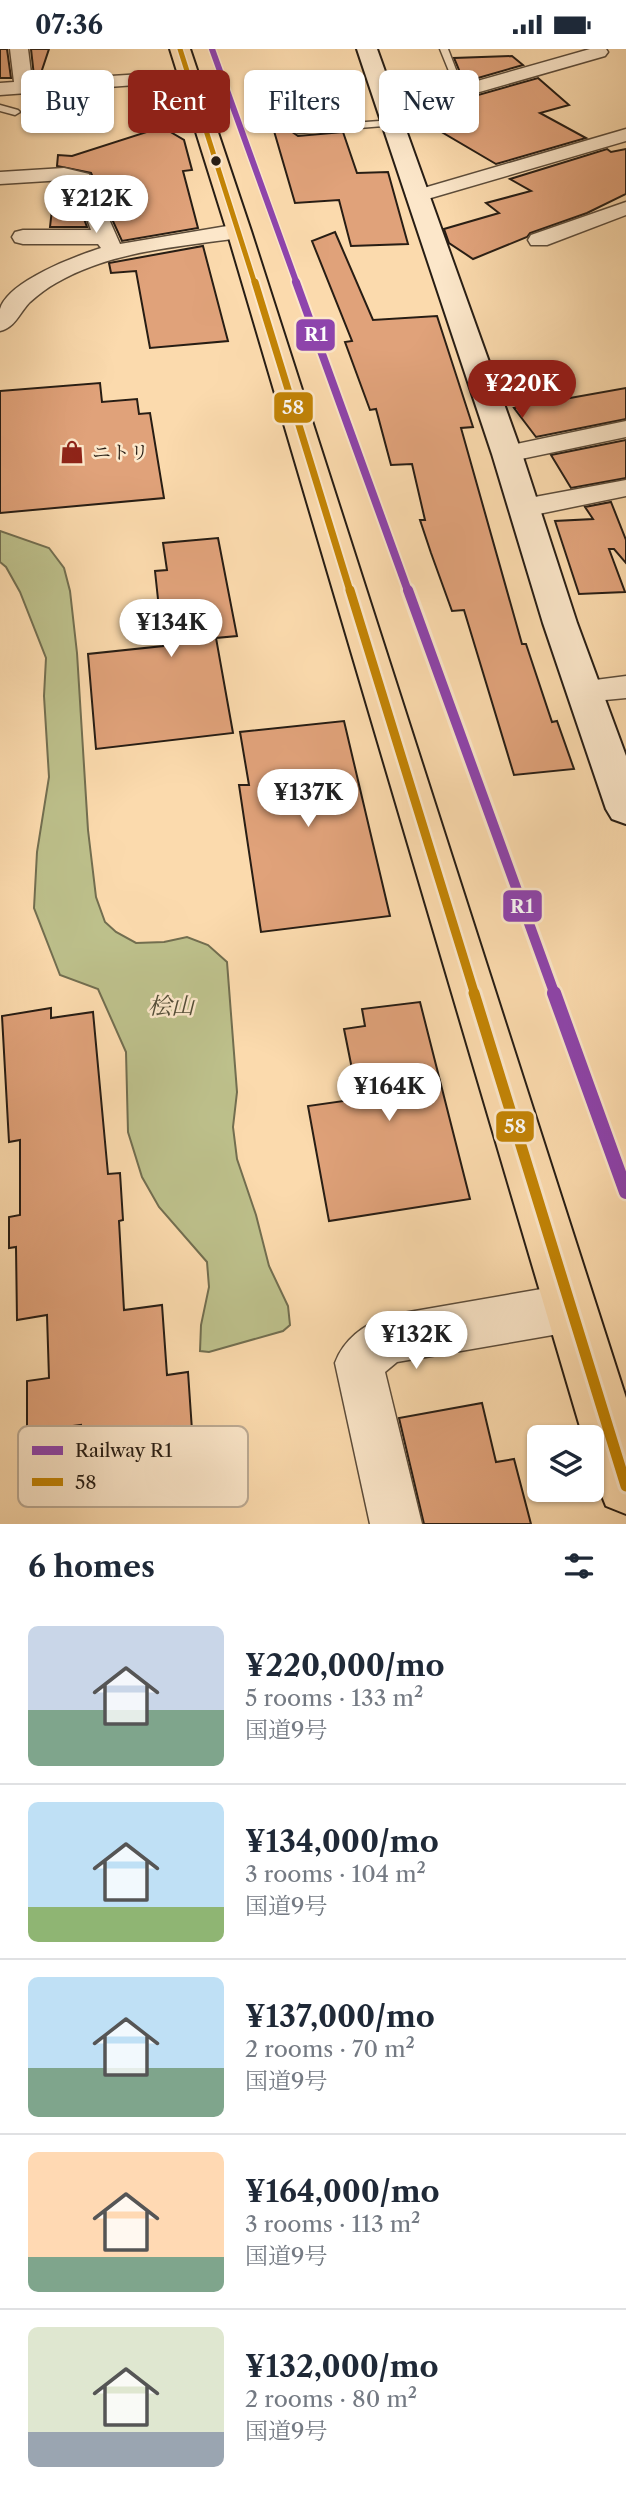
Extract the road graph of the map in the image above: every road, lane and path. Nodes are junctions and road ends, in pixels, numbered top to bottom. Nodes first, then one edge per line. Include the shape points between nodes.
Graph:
1 (19, 49) edge
2 (367, 49) edge
3 (444, 49) edge
4 (599, 52) dead end
5 (185, 62) edge
6 (22, 70) edge
7 (453, 70) edge
8 (114, 73) edge
9 (379, 84) edge
10 (479, 86) edge
11 (21, 87) edge
12 (0, 89) edge
13 (0, 108) edge
14 (15, 112) dead end
15 (396, 133) edge
16 (623, 138) edge
17 (0, 178) edge
18 (416, 196) junction
19 (626, 208) edge
20 (239, 231) junction
21 (23, 237) dead end
22 (539, 240) dead end
23 (109, 245) junction
24 (0, 324) edge
25 (626, 429) edge
26 (507, 454) junction
27 (626, 488) edge
28 (524, 508) junction
29 (626, 687) edge
30 (584, 691) junction
31 (626, 809) edge
32 (570, 1308) junction
33 (626, 1486) edge
34 (396, 1524) edge

1 - 6 street
2 - 9 street
3 - 7 lane
4 - 10 street
5 - 8 street
5 - 20 highway
11 - 12 street
13 - 14 lane
15 - 18 street
16 - 18 street
17 - 23 street via 64,174 82,178
18 - 26 street
19 - 22 street
20 - 23 street
20 - 32 highway
21 - 23 street
23 - 24 street via 47,279 12,307
25 - 26 street
26 - 28 street
27 - 28 street
28 - 30 street
29 - 30 street
30 - 31 street
32 - 33 highway
32 - 34 street via 386,1340 359,1363

